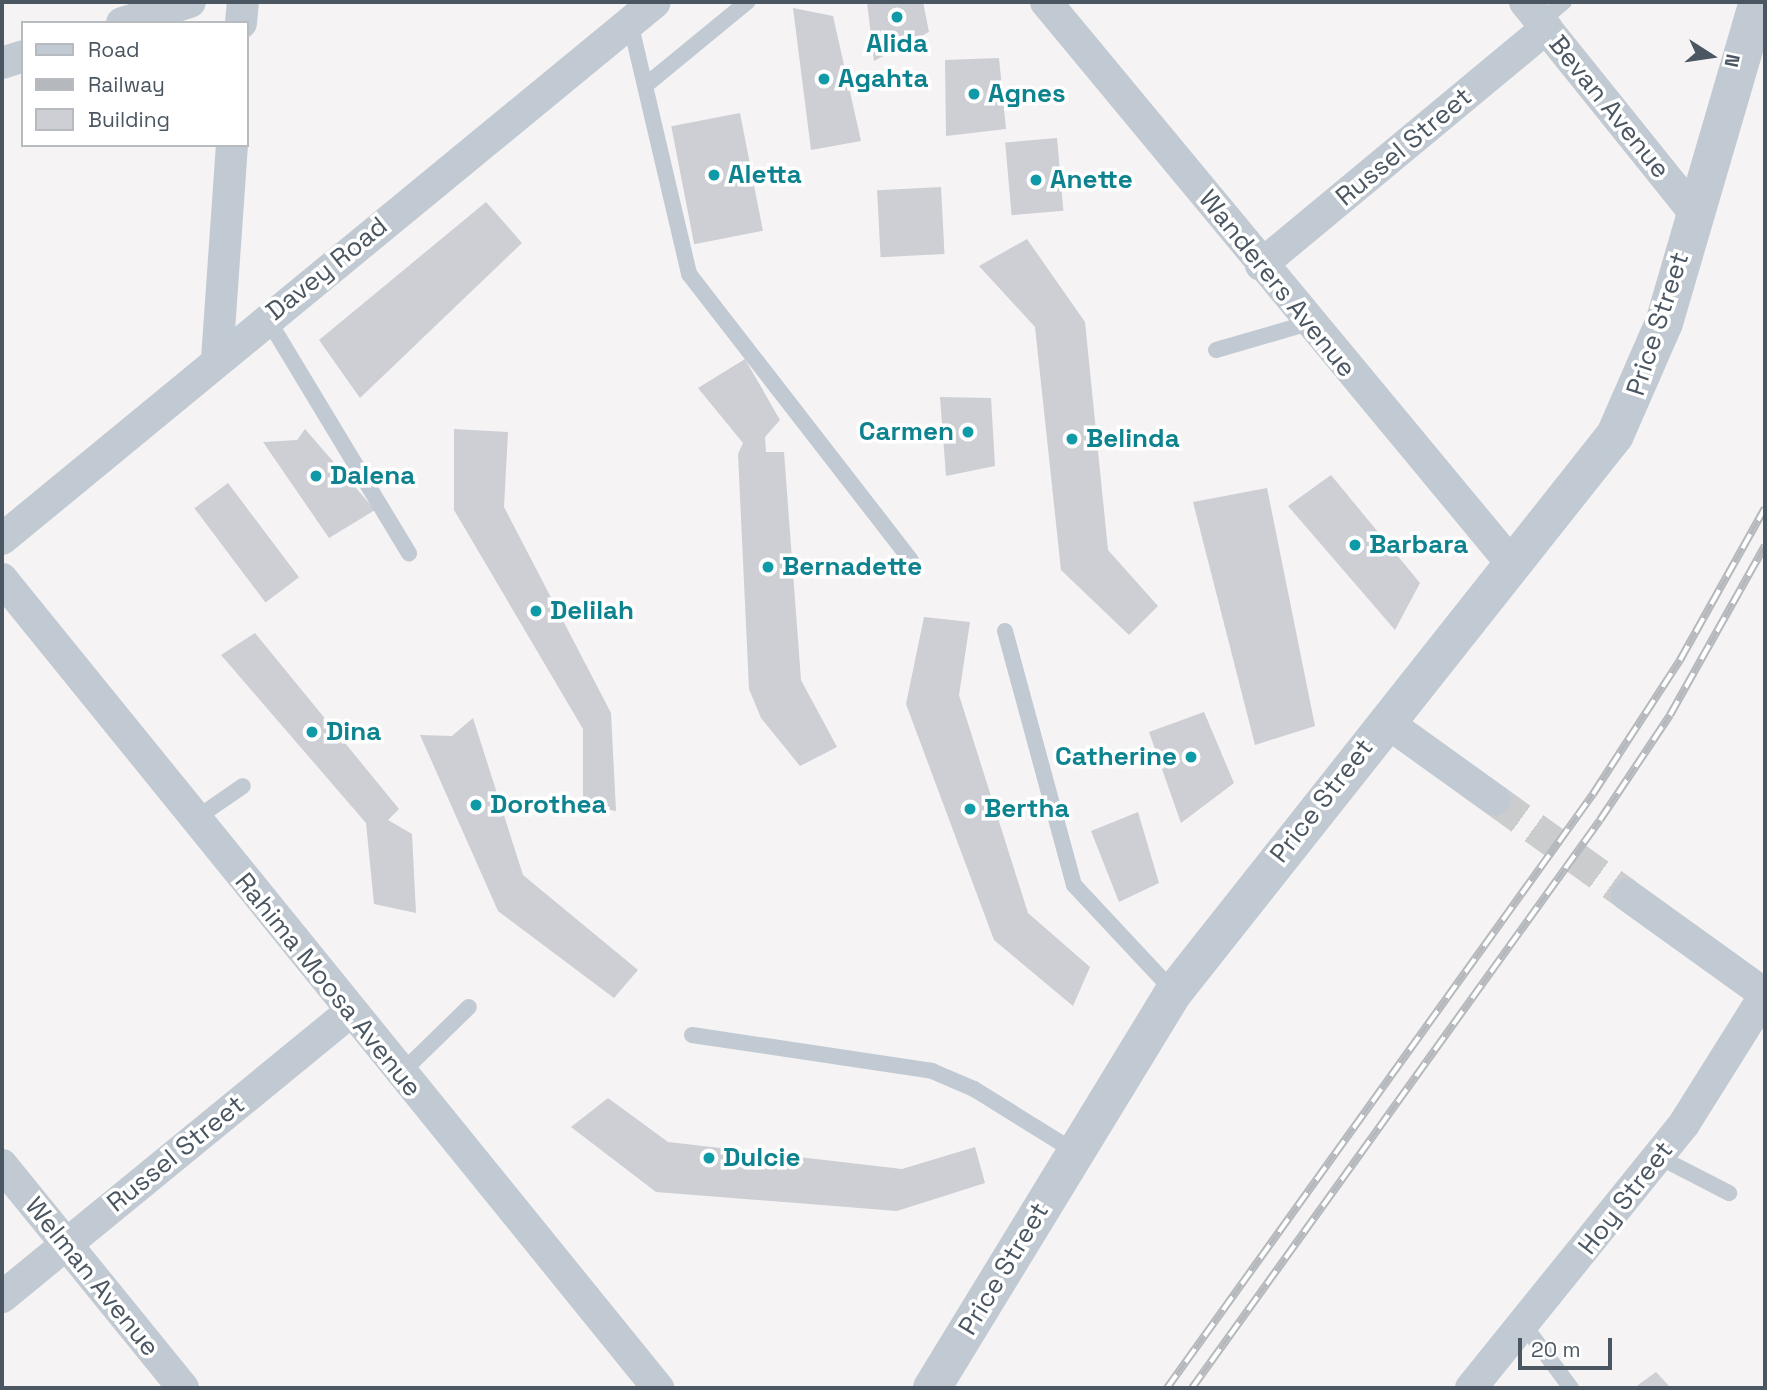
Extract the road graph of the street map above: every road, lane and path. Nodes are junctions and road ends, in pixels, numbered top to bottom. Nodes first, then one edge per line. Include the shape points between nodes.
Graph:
1 (190, 2) edge
2 (243, 2) edge
3 (655, 2) edge
4 (747, 2) edge
5 (1046, 2) edge
6 (1758, 2) edge
7 (1544, 13) edge
8 (128, 21) edge
9 (241, 21) edge
10 (630, 22) junction
11 (21, 57) edge
12 (2, 63) edge
13 (646, 85) junction
14 (232, 147) edge
15 (1694, 212) junction
16 (1261, 265) junction
17 (267, 318) junction
18 (1309, 323) junction
19 (1216, 350) dead end
20 (217, 359) junction
21 (2, 539) edge
22 (409, 553) dead end
23 (911, 560) dead end
24 (1512, 564) junction
25 (2, 579) edge
26 (1004, 631) dead end
27 (1385, 721) junction
28 (243, 786) dead end
29 (1495, 800) tunnel mouth
30 (195, 820) junction
31 (1627, 895) tunnel mouth
32 (1174, 992) junction
33 (1765, 994) edge
34 (469, 1007) dead end
35 (350, 1012) junction
36 (692, 1035) dead end
37 (400, 1074) junction
38 (1074, 1152) junction
39 (1658, 1157) junction
40 (2, 1165) edge
41 (1729, 1193) dead end
42 (66, 1244) junction
43 (2, 1297) edge
44 (1524, 1325) junction
45 (183, 1388) edge
46 (658, 1388) edge
47 (932, 1388) edge
48 (1471, 1388) edge
49 (1571, 1388) edge

1 - 8 street
2 - 9 street
3 - 10 street, Davey Road
4 - 13 lane
5 - 16 street, Wanderers Avenue
6 - 15 street, Price Street
7 - 15 street, Bevan Avenue
7 - 16 street, Russel Street
10 - 13 lane
10 - 17 street, Davey Road
11 - 12 street
13 - 23 lane via 689,274
14 - 20 street
15 - 24 street, Price Street via 1635,400 1615,435
16 - 18 street, Wanderers Avenue
17 - 20 street, Davey Road
17 - 22 lane
18 - 19 lane
18 - 24 street, Wanderers Avenue
20 - 21 street, Davey Road
24 - 27 street, Price Street
25 - 30 street, Rahima Moosa Avenue
26 - 32 lane via 1074,885
27 - 29 street
27 - 32 street, Price Street
28 - 30 lane
30 - 35 street, Rahima Moosa Avenue
31 - 33 street
32 - 38 street, Price Street
33 - 39 street, Hoy Street
34 - 37 lane
35 - 37 street, Rahima Moosa Avenue
35 - 42 street, Russel Street
36 - 38 lane via 932,1071 974,1088
37 - 46 street, Rahima Moosa Avenue
38 - 47 street, Price Street
39 - 41 lane
39 - 44 street, Hoy Street
40 - 42 street, Welman Avenue
42 - 43 street, Russel Street
42 - 45 street, Welman Avenue
44 - 48 street, Hoy Street
44 - 49 lane

